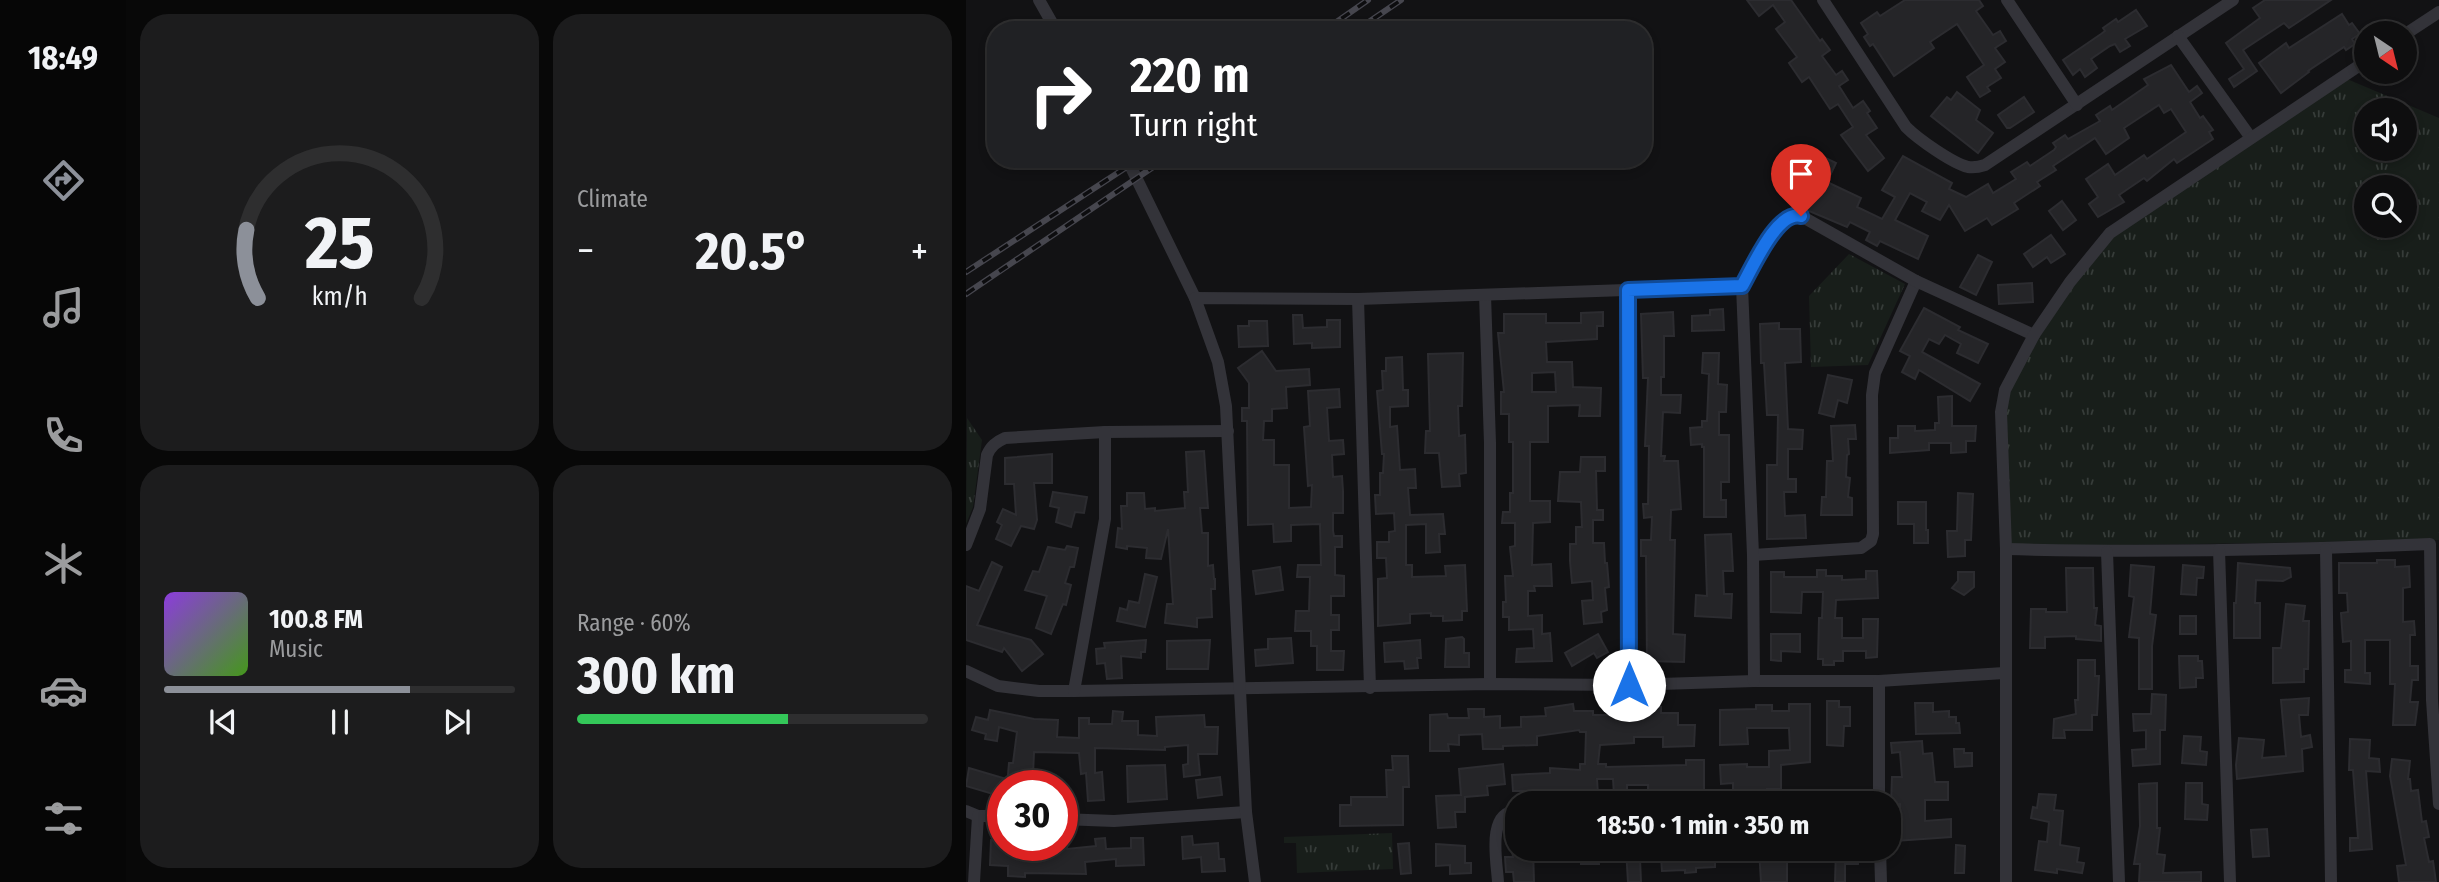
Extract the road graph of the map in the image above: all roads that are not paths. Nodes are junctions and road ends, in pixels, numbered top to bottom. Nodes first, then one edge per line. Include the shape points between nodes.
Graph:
1 (1039, 0) edge
2 (1823, 0) edge
3 (2233, 0) edge
4 (2008, 1) edge
5 (2439, 12) edge
6 (1051, 21) edge
7 (2417, 26) edge
8 (2178, 36) junction
9 (2354, 69) edge
10 (2077, 105) junction
11 (2251, 138) junction
12 (1131, 168) edge
13 (1916, 281) junction
14 (1742, 286) junction
15 (1628, 290) junction
16 (1485, 295) junction
17 (1195, 298) junction
18 (1358, 299) junction
19 (2034, 335) junction
20 (1228, 430) junction
21 (1105, 432) junction
22 (2434, 543) edge
23 (966, 545) edge
24 (2006, 549) junction
25 (2326, 549) junction
26 (2219, 550) junction
27 (2107, 552) junction
28 (1753, 555) junction
29 (966, 671) edge
30 (2004, 674) junction
31 (1754, 681) junction
32 (1880, 681) junction
33 (1490, 684) junction
34 (1629, 685) junction
35 (1370, 688) junction
36 (1240, 690) junction
37 (1074, 691) junction
38 (2435, 700) edge
39 (1879, 791) edge
40 (2438, 795) edge
41 (1246, 812) junction
42 (972, 813) edge
43 (1505, 816) edge
44 (1078, 820) edge
45 (1880, 861) edge
46 (974, 882) edge
47 (1255, 882) edge
48 (1498, 882) edge
49 (1881, 882) edge
50 (2006, 882) edge
51 (2119, 882) edge
52 (2230, 882) edge
53 (2331, 882) edge

1 - 6 street
2 - 10 street via 1906,127 1967,167 1985,165
3 - 8 street
4 - 10 street
5 - 7 street
8 - 10 street
8 - 11 street
9 - 11 street
11 - 19 street via 2110,233
12 - 17 street
13 - 14 street via 1797,215 1777,226
13 - 19 street
13 - 28 street via 1875,373 1871,541 1861,548
14 - 15 street
14 - 28 street
15 - 16 street
15 - 34 street
16 - 18 street
16 - 33 street
17 - 18 street
17 - 20 street via 1224,385
18 - 35 street
19 - 24 street via 2005,390 2001,412
20 - 21 street
20 - 36 street
21 - 23 street via 1005,438 990,447 980,509
21 - 37 street via 1105,519
22 - 25 street
22 - 38 street
24 - 27 street
24 - 30 street
25 - 26 street
25 - 53 street
26 - 27 street
26 - 52 street
27 - 51 street
28 - 31 street
29 - 37 street via 998,686
30 - 32 street
30 - 50 street
31 - 32 street
31 - 34 street
32 - 39 street
33 - 34 street
33 - 35 street
35 - 36 street
36 - 37 street
36 - 41 street
38 - 40 street
41 - 44 street
41 - 47 street
42 - 46 street
43 - 48 street via 1496,835
45 - 49 street

